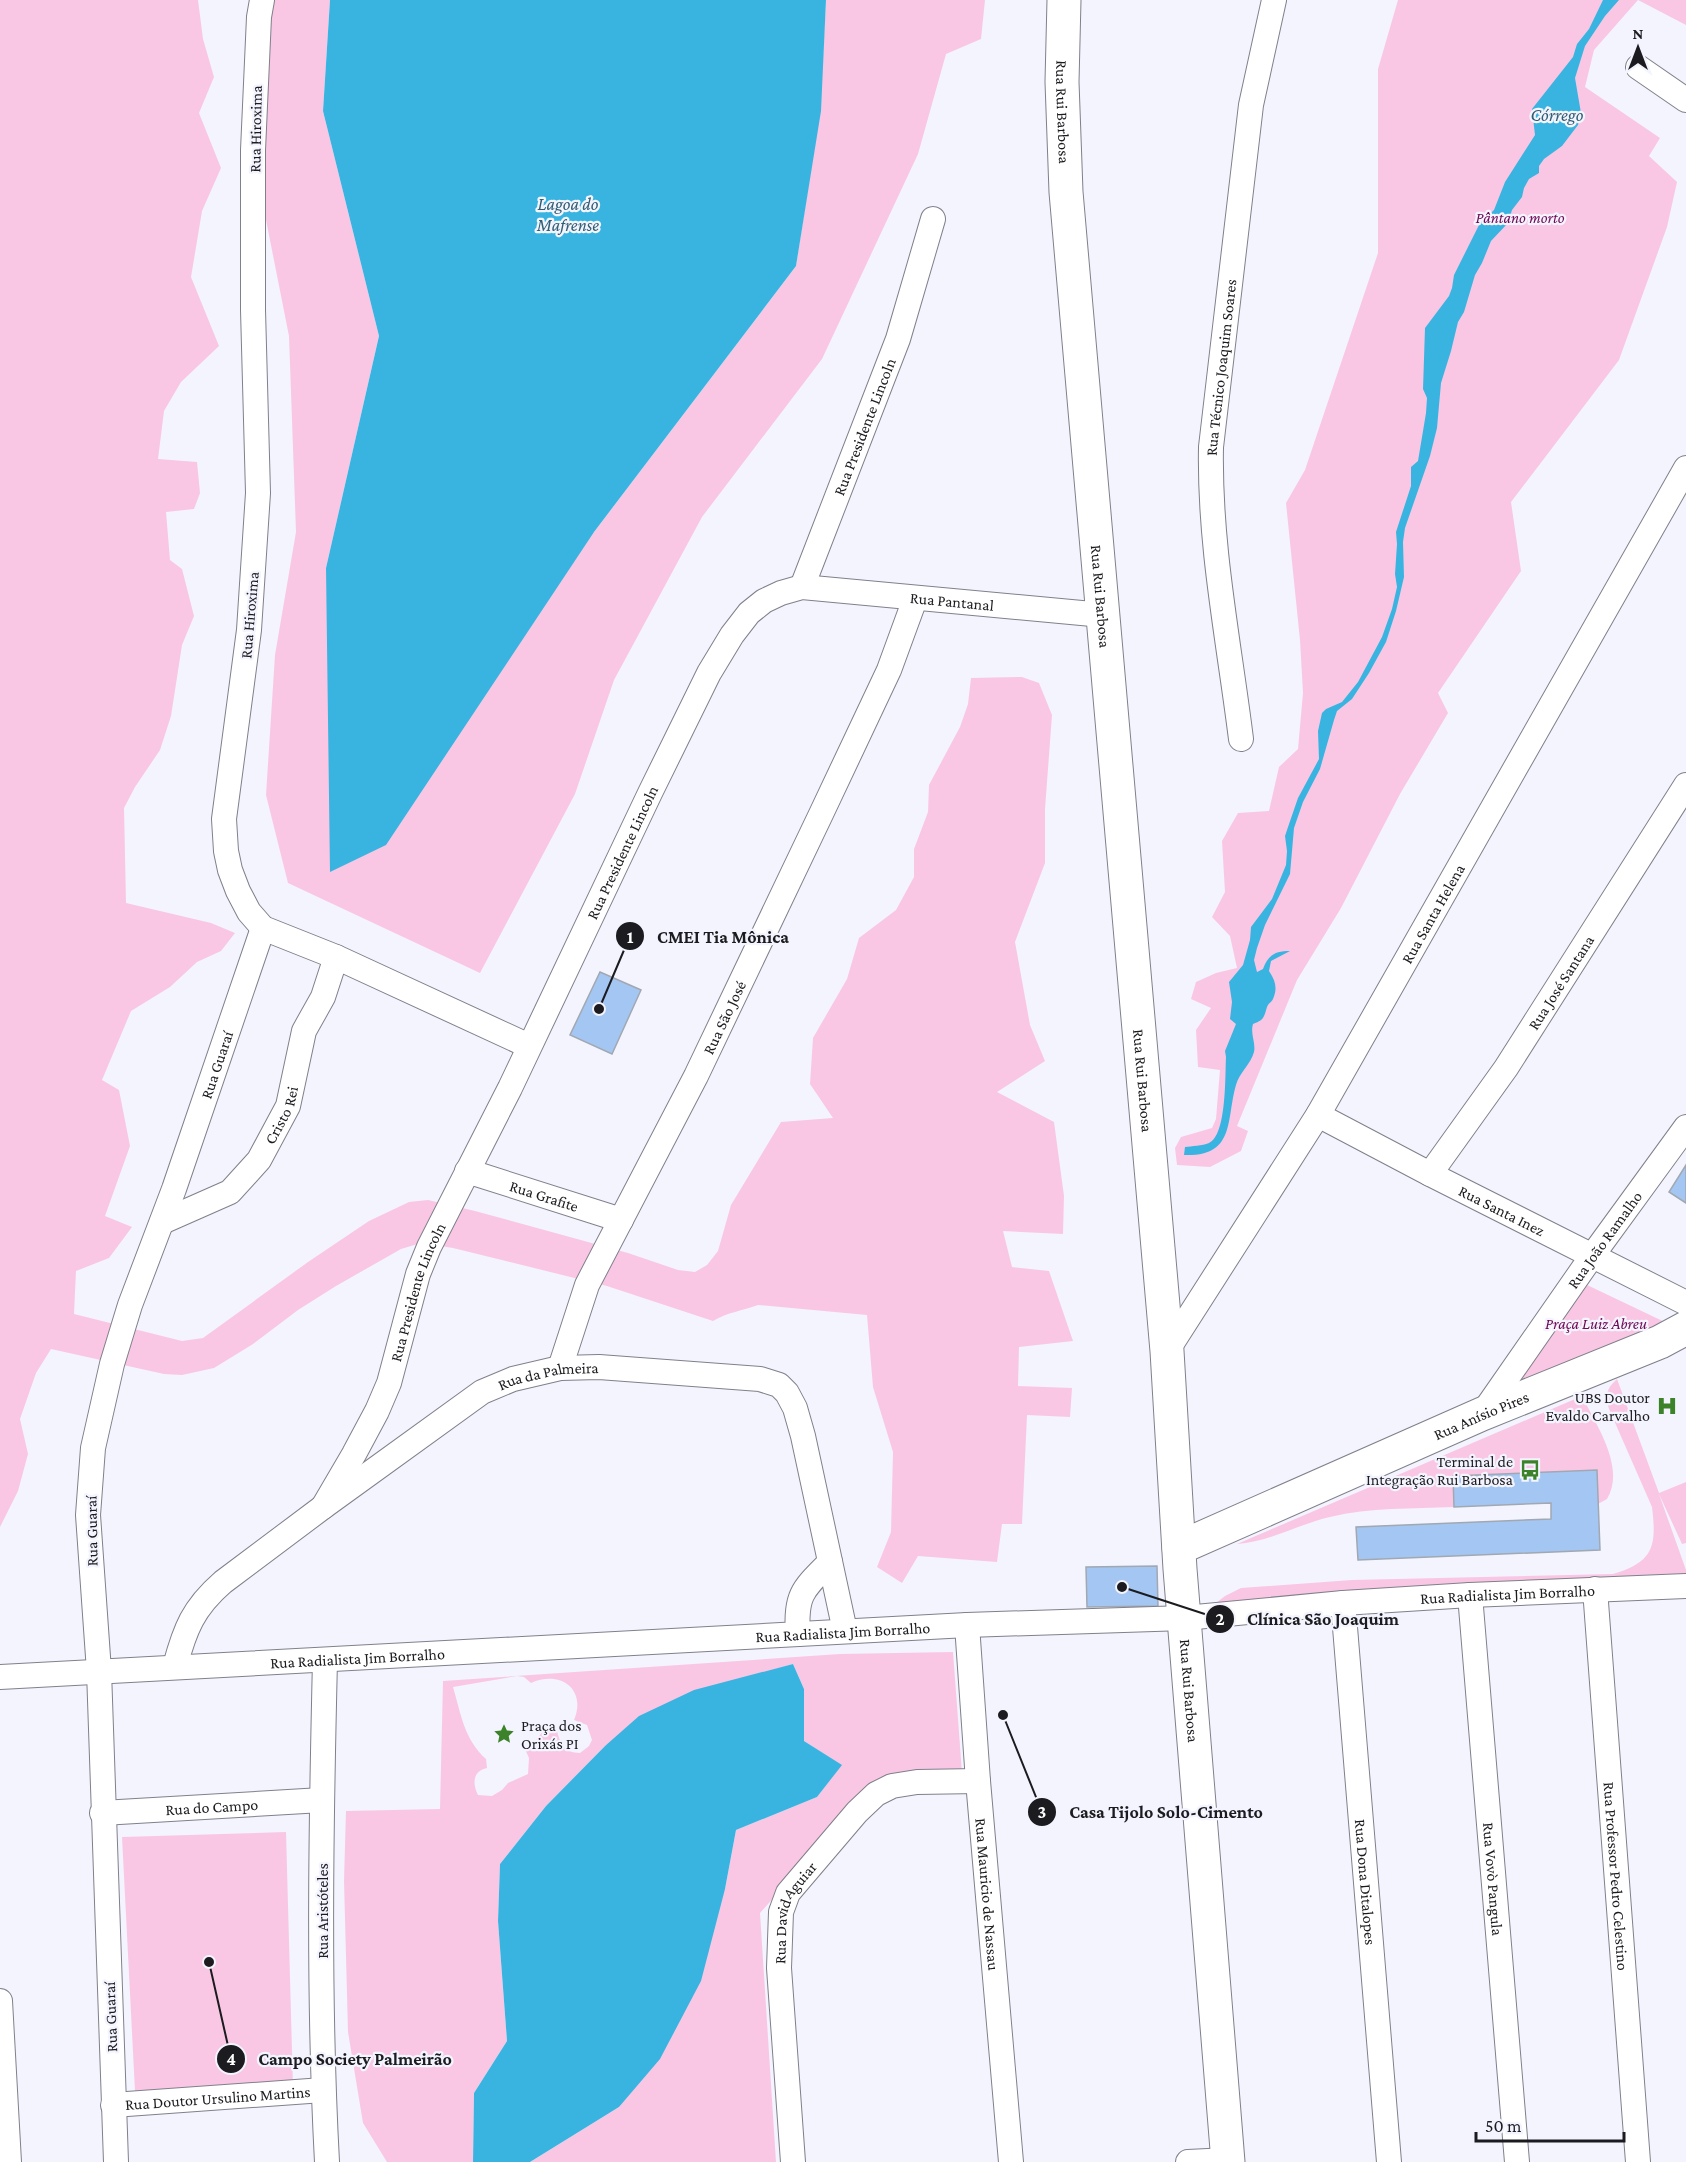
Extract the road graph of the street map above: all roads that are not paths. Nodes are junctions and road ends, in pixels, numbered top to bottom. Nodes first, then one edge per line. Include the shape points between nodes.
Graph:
1 (262, 0) edge
2 (1064, 0) edge
3 (1274, 0) edge
4 (1638, 67) dead end
5 (1686, 100) edge
6 (933, 219) dead end
7 (1686, 468) edge
8 (802, 587) junction
9 (915, 599) junction
10 (1102, 615) junction
11 (1241, 739) dead end
12 (1686, 785) edge
13 (263, 928) junction
14 (336, 957) junction
15 (529, 1046) junction
16 (1318, 1115) junction
17 (1686, 1127) edge
18 (467, 1171) junction
19 (1430, 1174) junction
20 (162, 1222) junction
21 (616, 1231) junction
22 (1592, 1256) junction
23 (1686, 1303) edge
24 (1686, 1328) edge
25 (1167, 1351) junction
26 (561, 1368) junction
27 (1482, 1414) junction
28 (322, 1507) junction
29 (1179, 1548) junction
30 (830, 1562) junction
31 (1686, 1586) edge
32 (1595, 1589) junction
33 (1470, 1595) junction
34 (1344, 1603) junction
35 (1185, 1618) junction
36 (967, 1625) junction
37 (845, 1631) junction
38 (798, 1634) junction
39 (325, 1660) junction
40 (175, 1666) junction
41 (99, 1671) junction
42 (0, 1677) edge
43 (978, 1781) junction
44 (322, 1800) junction
45 (102, 1813) junction
46 (0, 2001) edge
47 (323, 2090) junction
48 (113, 2105) junction
49 (1228, 2161) edge
50 (9, 2162) edge
51 (116, 2162) edge
52 (327, 2162) edge
53 (794, 2162) edge
54 (1011, 2162) edge
55 (1188, 2162) edge
56 (1389, 2162) edge
57 (1517, 2162) edge
58 (1638, 2162) edge

1 - 13 street, Rua Hiroxima via 253,150 258,493 249,630 224,819 226,851 238,891
2 - 10 street, Rua Rui Barbosa via 1066,192
3 - 11 street, Rua Técnico Joaquim Soares via 1251,105 1211,447 1218,578
4 - 5 street
6 - 8 street, Rua Presidente Lincoln via 897,339
7 - 16 street, Rua Santa Helena
8 - 9 street, Rua Pantanal
8 - 15 street, Rua Presidente Lincoln via 764,601 732,634 709,673
9 - 10 street, Rua Pantanal
9 - 21 street, Rua São José via 889,670 822,812 701,1066
10 - 25 street, Rua Rui Barbosa
12 - 19 street, Rua José Santana via 1506,1068
13 - 14 street
13 - 20 street, Rua Guaraí
14 - 15 street
14 - 20 street, Cristo Rei via 322,997 304,1031 288,1106 259,1160 230,1192
15 - 18 street, Rua Presidente Lincoln
16 - 19 street, Rua Santa Inez
16 - 25 street, Rua Santa Helena
17 - 22 street, Rua João Ramalho
18 - 21 street, Rua Grafite
18 - 28 street, Rua Presidente Lincoln via 418,1274 389,1383 377,1411
19 - 22 street, Rua Santa Inez
20 - 41 street, Rua Guaraí via 130,1305 93,1448 88,1515
21 - 26 street, Rua São José via 588,1285
22 - 23 street, Rua Santa Inez
22 - 27 street, Rua João Ramalho
24 - 27 street, Rua Anísio Pires
25 - 29 street, Rua Rui Barbosa
26 - 28 street, Rua da Palmeira via 513,1379 483,1392
26 - 30 street, Rua da Palmeira via 730,1376 779,1385 795,1408
27 - 29 street, Rua Anísio Pires
28 - 40 street, Rua da Palmeira via 202,1601 185,1631
29 - 35 street, Rua Rui Barbosa
30 - 37 street, Rua da Palmeira
30 - 38 street via 800,1596 796,1611
31 - 32 street, Rua Radialista Jim Borralho
32 - 33 street, Rua Radialista Jim Borralho
32 - 58 street, Rua Professor Pedro Celestino
33 - 34 street, Rua Radialista Jim Borralho
33 - 57 street, Rua Vovò Pangula
34 - 35 street, Rua Radialista Jim Borralho
34 - 56 street, Rua Dona Ditalopes
35 - 36 street, Rua Radialista Jim Borralho
35 - 49 street, Rua Rui Barbosa
36 - 37 street, Rua Radialista Jim Borralho
36 - 43 street, Rua Mauricio de Nassau
37 - 38 street, Rua Radialista Jim Borralho
38 - 39 street, Rua Radialista Jim Borralho
39 - 40 street, Rua Radialista Jim Borralho
39 - 44 street, Rua Aristóteles
40 - 41 street, Rua Radialista Jim Borralho
41 - 42 street, Rua Radialista Jim Borralho
41 - 45 street, Rua Guaraí
43 - 53 street, Rua David Aguiar via 917,1782 892,1786 876,1794 788,1893 781,1912 779,1968
43 - 54 street, Rua Mauricio de Nassau
44 - 45 street, Rua do Campo
44 - 47 street, Rua Aristóteles
45 - 48 street, Rua Guaraí
46 - 50 street
47 - 48 street, Rua Doutor Ursulino Martins
47 - 52 street, Rua Aristóteles
48 - 51 street, Rua Guaraí
49 - 55 street

